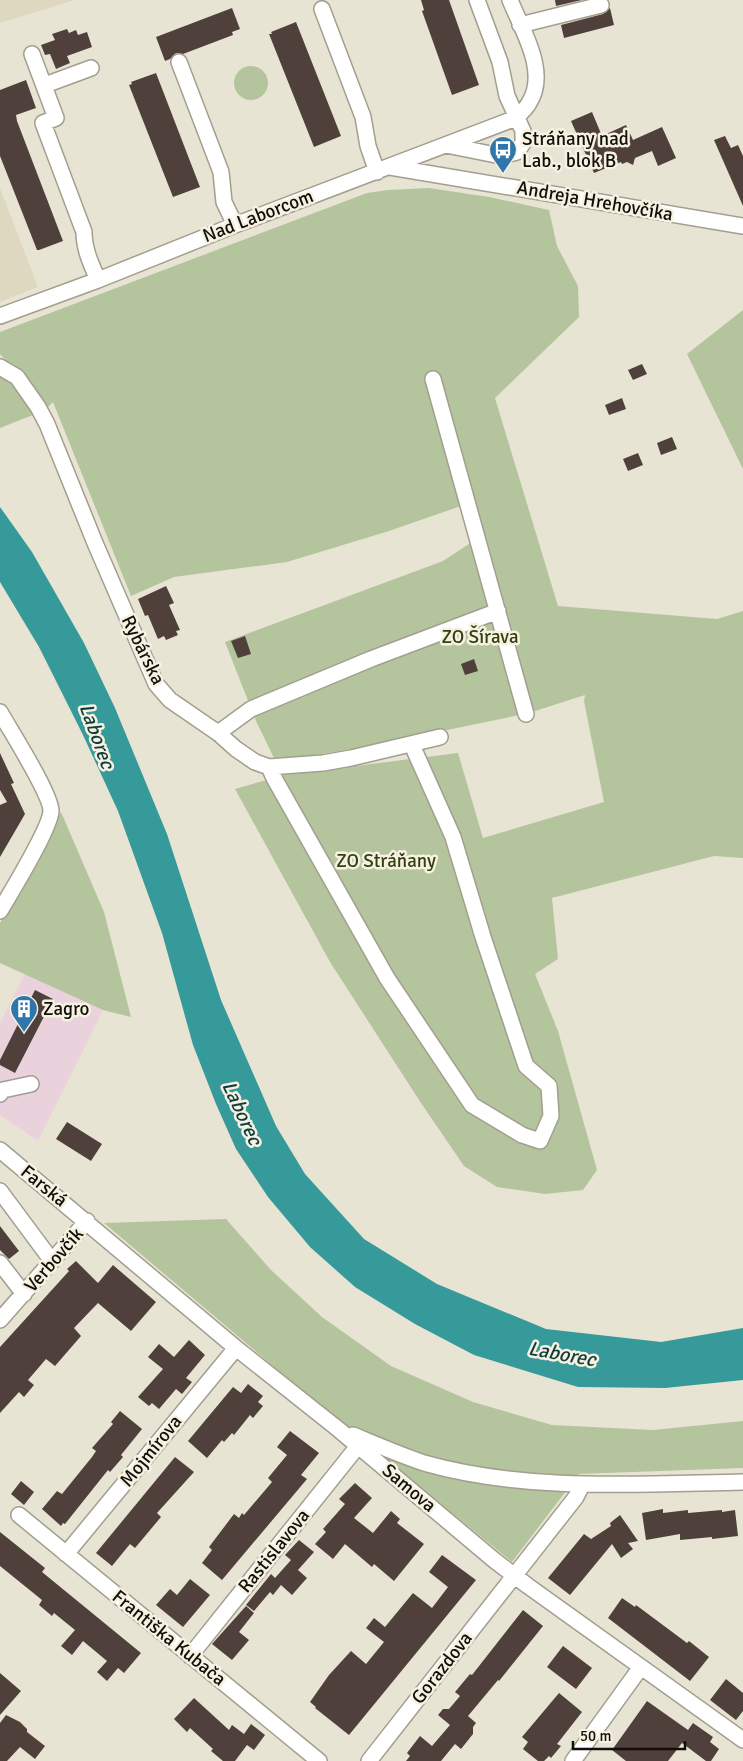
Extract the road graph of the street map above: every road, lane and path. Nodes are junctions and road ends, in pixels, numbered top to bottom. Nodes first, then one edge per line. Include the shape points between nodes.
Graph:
1 (477, 0) edge
2 (510, 0) edge
3 (600, 5) dead end
4 (322, 9) dead end
5 (520, 25) junction
6 (32, 54) dead end
7 (179, 62) dead end
8 (91, 68) dead end
9 (45, 85) junction
10 (516, 118) junction
11 (446, 145) junction
12 (383, 170) junction
13 (234, 225) junction
14 (743, 226) edge
15 (98, 280) junction
16 (1, 313) edge
17 (0, 367) edge
18 (433, 380) dead end
19 (498, 611) junction
20 (0, 712) edge
21 (526, 714) dead end
22 (218, 733) junction
23 (440, 737) dead end
24 (412, 745) junction
25 (269, 767) junction
26 (0, 911) edge
27 (31, 1084) dead end
28 (0, 1094) edge
29 (0, 1150) edge
30 (0, 1191) edge
31 (87, 1221) junction
32 (52, 1261) junction
33 (0, 1263) edge
34 (24, 1294) junction
35 (0, 1320) edge
36 (236, 1348) junction
37 (338, 1429) junction
38 (358, 1446) junction
39 (743, 1482) edge
40 (582, 1485) junction
41 (19, 1514) dead end
42 (66, 1554) junction
43 (514, 1575) junction
44 (190, 1656) junction
45 (641, 1667) junction
46 (743, 1740) edge
47 (319, 1761) edge
48 (370, 1761) edge
49 (573, 1761) edge

1 - 10 street
2 - 5 street
3 - 5 street
4 - 12 street via 362,117 368,146
5 - 10 street via 536,61 538,76 530,102
6 - 9 street
7 - 13 street via 221,172 224,202
8 - 9 street
9 - 15 street via 56,118 43,123 84,232 87,256
10 - 11 street, Nad Laborcom
10 - 11 street via 523,143 517,152 510,155
11 - 12 street, Nad Laborcom
12 - 13 street, Nad Laborcom
12 - 14 street, Andreja Hrehovčíka
13 - 15 street, Nad Laborcom
15 - 16 street, Nad Laborcom
17 - 22 street, Rybárska via 17,377 47,424 156,684 170,700
18 - 19 street
19 - 21 street
19 - 22 street via 370,659 251,709
20 - 26 street via 47,795 51,812 46,828
22 - 25 street, Rybárska via 255,762
23 - 24 street
24 - 25 street via 342,760
24 - 25 street via 453,837 526,1066 549,1086 551,1116 540,1141 522,1135 472,1105 387,978
27 - 28 street via 3,1090
29 - 31 street, Farská
30 - 32 street
31 - 32 street, Verbovčík
31 - 36 street, Samova
32 - 34 street, Verbovčík
33 - 34 street
34 - 35 street, Verbovčík
36 - 37 street, Samova
36 - 42 street, Mojmírova
37 - 38 street, Samova
37 - 40 street via 425,1463 535,1482
38 - 43 street, Samova
38 - 44 street, Rastislavova
39 - 40 street
40 - 43 street, Gorazdova
41 - 42 street, Františka Kubača
42 - 44 street, Františka Kubača
43 - 45 street, Samova
43 - 48 street, Gorazdova
44 - 47 street, Františka Kubača
45 - 46 street, Samova
45 - 49 street

